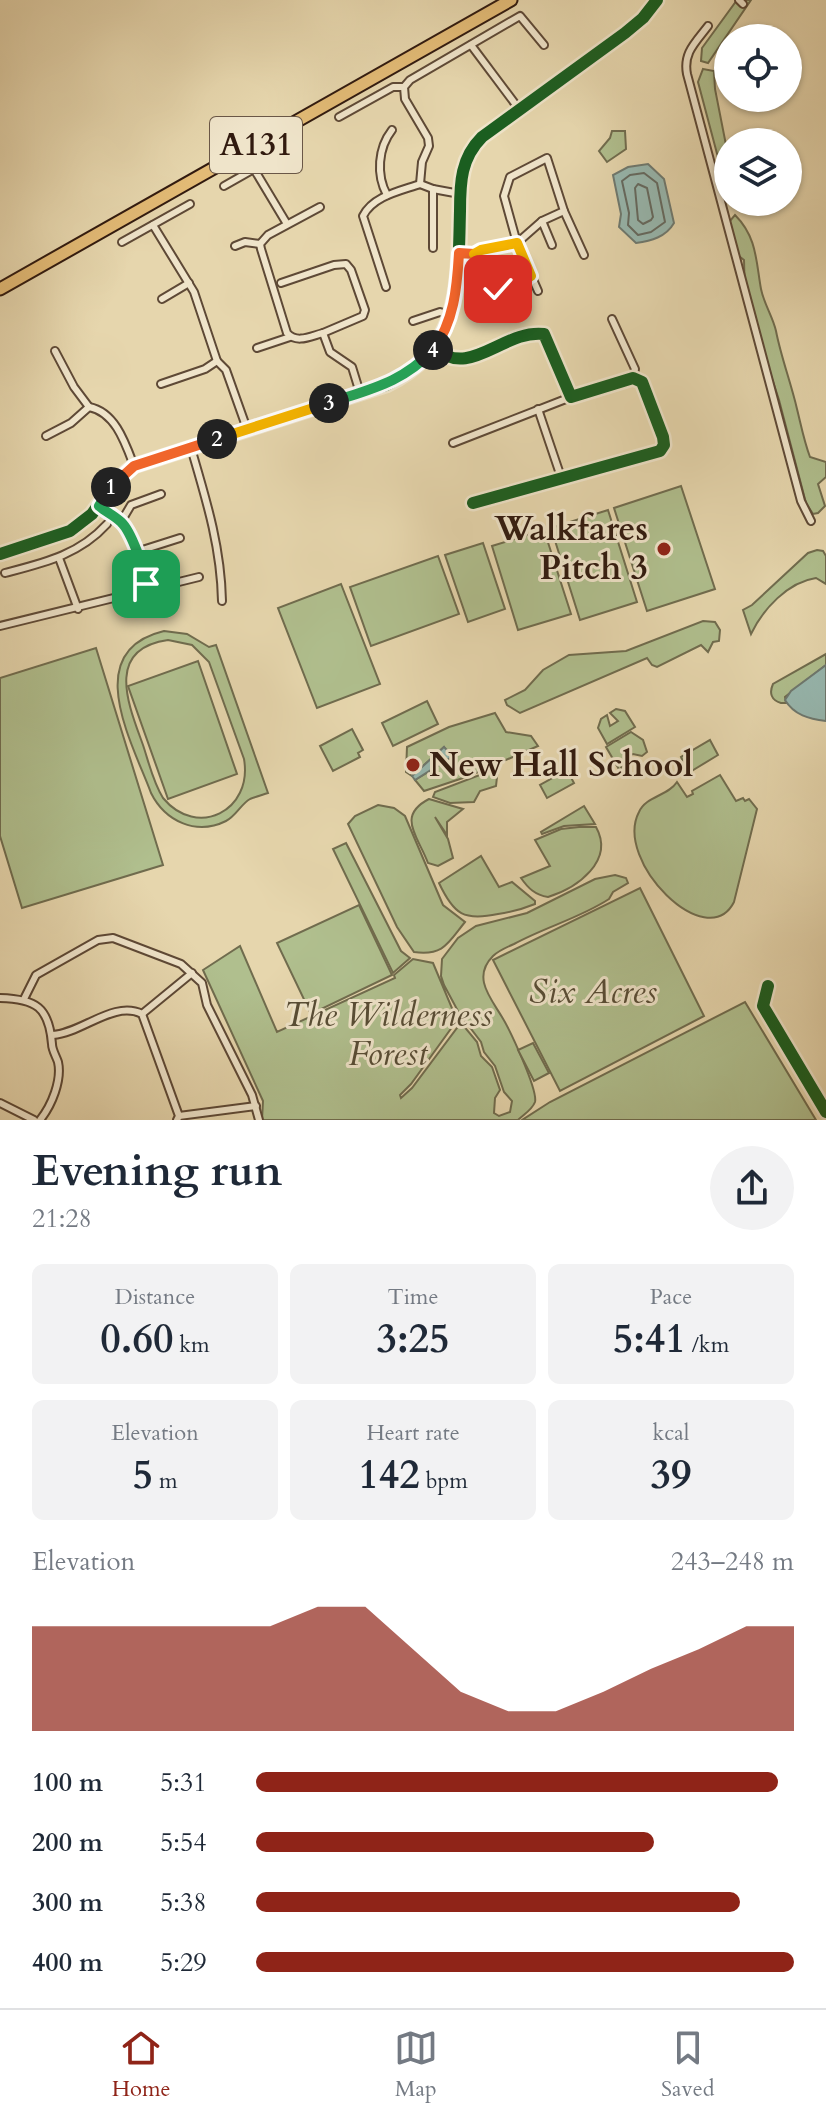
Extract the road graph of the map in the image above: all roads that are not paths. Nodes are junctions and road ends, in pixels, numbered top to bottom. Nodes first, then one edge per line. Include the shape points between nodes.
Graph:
1 (511, 0) edge
2 (657, 0) edge
3 (708, 26) dead end
4 (471, 45) junction
5 (544, 45) dead end
6 (404, 87) junction
7 (519, 109) junction
8 (339, 117) dead end
9 (392, 130) dead end
10 (298, 144) dead end
11 (254, 169) junction
12 (420, 184) junction
13 (224, 186) dead end
14 (433, 189) junction
15 (460, 194) junction
16 (387, 195) junction
17 (190, 204) dead end
18 (320, 207) dead end
19 (564, 211) junction
20 (542, 221) junction
21 (287, 224) junction
22 (153, 225) junction
23 (122, 242) dead end
24 (517, 243) junction
25 (260, 244) junction
26 (552, 245) dead end
27 (235, 246) dead end
28 (433, 248) dead end
29 (459, 253) junction
30 (584, 255) dead end
31 (531, 276) junction
32 (189, 283) junction
33 (281, 283) dead end
34 (386, 287) dead end
35 (0, 289) edge
36 (498, 289) dead end
37 (538, 291) dead end
38 (162, 299) dead end
39 (450, 315) junction
40 (612, 319) dead end
41 (413, 321) dead end
42 (323, 333) junction
43 (290, 337) junction
44 (257, 348) dead end
45 (435, 348) junction
46 (55, 351) dead end
47 (217, 361) junction
48 (633, 378) junction
49 (161, 384) dead end
50 (360, 393) junction
51 (571, 397) junction
52 (89, 407) junction
53 (538, 409) junction
54 (247, 429) junction
55 (46, 436) dead end
56 (453, 443) dead end
57 (191, 448) junction
58 (134, 466) junction
59 (562, 480) junction
60 (161, 494) dead end
61 (473, 503) dead end
62 (99, 506) junction
63 (811, 521) dead end
64 (121, 522) junction
65 (107, 524) dead end
66 (180, 538) dead end
67 (136, 552) junction
68 (0, 554) edge
69 (59, 558) junction
70 (5, 573) dead end
71 (199, 577) dead end
72 (145, 590) junction
73 (222, 601) dead end
74 (78, 609) junction
75 (1, 624) edge
76 (192, 973) junction
77 (0, 998) edge
78 (24, 999) junction
79 (142, 1014) junction
80 (53, 1035) junction
81 (0, 1103) edge
82 (256, 1106) junction
83 (178, 1118) edge
84 (34, 1120) edge
85 (40, 1120) edge
86 (259, 1120) edge

1 - 35 highway, A131
2 - 7 street via 625,33
3 - 63 street via 687,53 687,74 801,501
4 - 5 street via 520,16
4 - 6 street
4 - 7 street
6 - 8 street via 393,87
6 - 12 street via 405,99 428,138
7 - 15 street via 470,149
9 - 16 street via 379,171
10 - 11 street
11 - 13 street
11 - 21 street
12 - 14 street
12 - 16 street
14 - 15 street
14 - 28 street
15 - 29 street
16 - 34 street via 368,206 363,216
17 - 22 street
18 - 21 street
19 - 20 street
19 - 24 street via 547,158 510,177 504,196
19 - 30 street
20 - 24 street
20 - 26 street
21 - 25 street
22 - 23 street
22 - 32 street
24 - 29 street
24 - 31 street
25 - 27 street
25 - 43 street
29 - 39 street
31 - 36 street
31 - 37 street
32 - 38 street
32 - 47 street
33 - 42 street via 346,264 365,310 363,316
39 - 41 street via 440,312
39 - 45 street
40 - 48 street via 635,369
42 - 43 street
42 - 50 street via 330,352 352,367
43 - 44 street
45 - 50 street via 401,377
45 - 51 street via 461,361 530,332 544,334
46 - 52 street
47 - 49 street
47 - 54 street via 226,370
48 - 51 street
48 - 59 street via 642,382 663,437 660,451
50 - 54 street
51 - 53 street
52 - 55 street
52 - 58 street via 105,411 113,421
53 - 56 street
53 - 59 street
54 - 57 street
57 - 58 street
57 - 73 street via 215,528
58 - 62 street via 116,480
59 - 61 street
60 - 64 street via 131,505
62 - 64 street
62 - 68 street via 70,531
64 - 67 street
65 - 69 street via 93,539
66 - 67 street
67 - 72 street
69 - 70 street
69 - 74 street
71 - 72 street
72 - 74 street
74 - 75 street
76 - 78 street via 113,938 98,940 36,975
76 - 79 street
76 - 82 street via 202,983 207,1005
77 - 78 street
78 - 80 street via 46,1014
79 - 80 street via 122,1010
79 - 83 street
80 - 85 street via 60,1078
81 - 84 street
82 - 83 street
82 - 86 street

